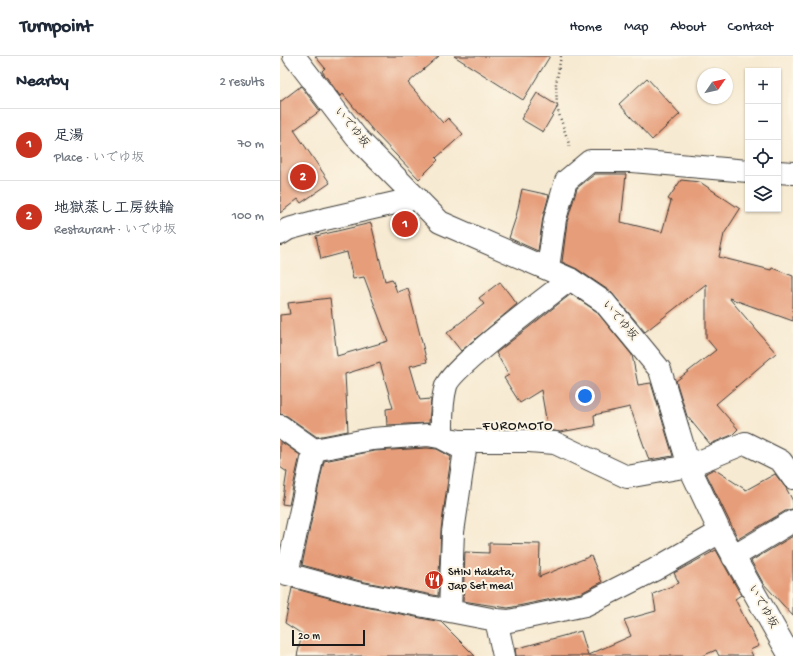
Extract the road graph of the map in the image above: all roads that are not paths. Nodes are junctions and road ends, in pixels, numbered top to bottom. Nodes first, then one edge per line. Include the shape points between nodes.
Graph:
1 (294, 56) edge
2 (745, 171) edge
3 (781, 172) edge
4 (793, 173) edge
5 (416, 198) junction
6 (280, 234) edge
7 (548, 268) junction
8 (570, 279) junction
9 (280, 426) edge
10 (442, 438) junction
11 (314, 450) junction
12 (789, 465) edge
13 (689, 466) junction
14 (793, 521) edge
15 (720, 532) junction
16 (733, 557) junction
17 (284, 573) edge
18 (450, 610) junction
19 (496, 620) junction
20 (504, 656) edge
21 (790, 656) edge

1 - 5 street, いでゆ坂 via 356,137
2 - 7 street via 632,161 590,161 566,181 555,219
3 - 4 street
5 - 6 street via 325,218 288,229
5 - 7 street, いでゆ坂 via 440,222
7 - 8 street, いでゆ坂
8 - 10 street via 462,366 446,385 441,413
8 - 13 street, いでゆ坂 via 604,302 660,370
9 - 11 street
10 - 11 street via 428,435 372,439
10 - 13 street via 460,441 555,443 627,477
10 - 18 street via 465,450 453,532
11 - 17 street
12 - 13 street via 745,443
13 - 15 street, いでゆ坂
14 - 16 street
15 - 16 street, いでゆ坂
15 - 19 street via 654,570 585,605 509,621
16 - 21 street, いでゆ坂
17 - 18 street via 357,593
18 - 19 street
19 - 20 street

